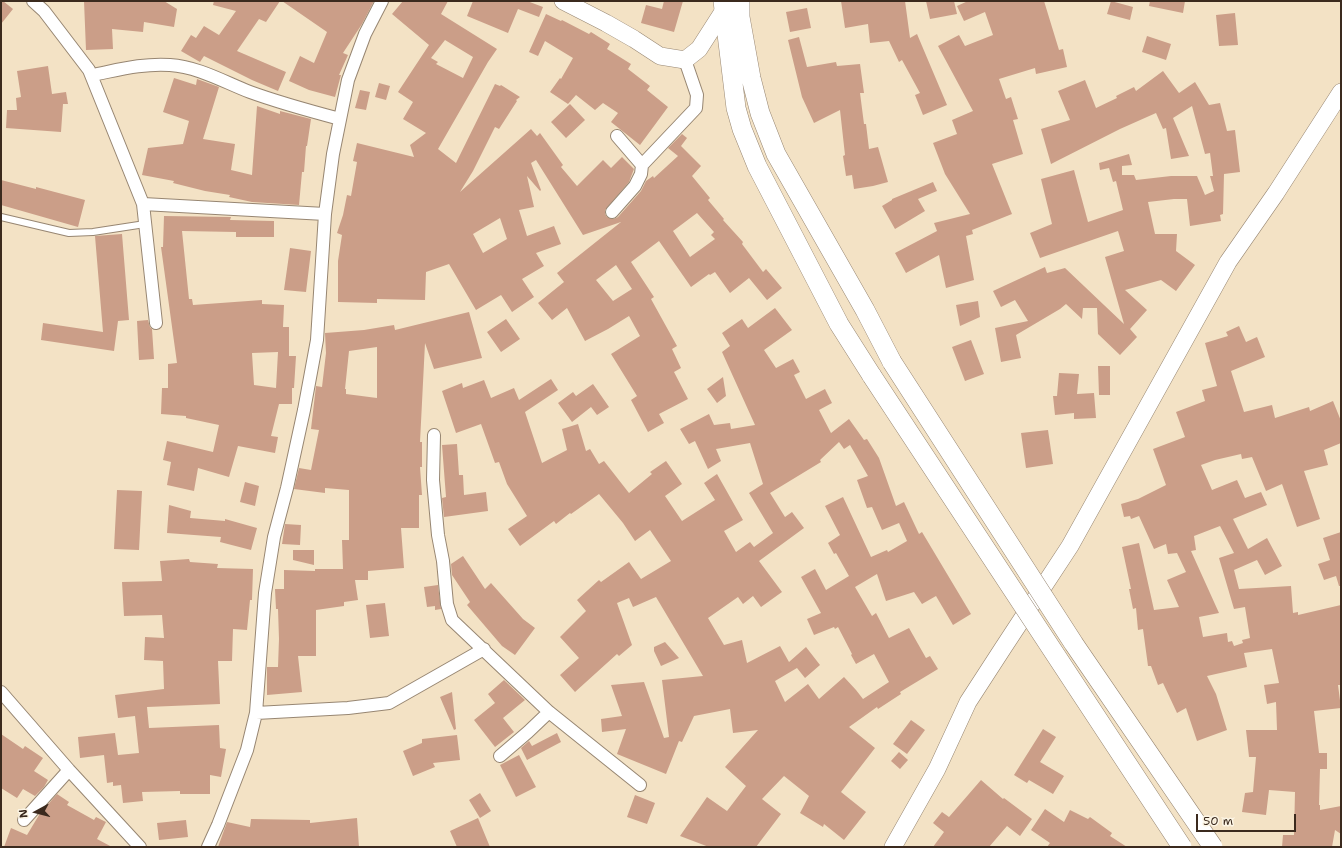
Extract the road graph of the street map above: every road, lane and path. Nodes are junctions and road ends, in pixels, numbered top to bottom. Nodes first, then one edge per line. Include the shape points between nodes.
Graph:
1 (33, 1) edge
2 (382, 1) edge
3 (563, 1) edge
4 (732, 7) edge
5 (685, 60) junction
6 (92, 75) junction
7 (1341, 91) edge
8 (340, 119) junction
9 (617, 136) dead end
10 (642, 164) junction
11 (142, 204) junction
12 (612, 212) dead end
13 (325, 214) junction
14 (1, 216) edge
15 (145, 224) junction
16 (156, 323) dead end
17 (434, 435) dead end
18 (484, 649) junction
19 (1, 692) edge
20 (549, 712) junction
21 (256, 713) junction
22 (500, 756) dead end
23 (69, 770) junction
24 (640, 785) dead end
25 (24, 820) dead end
26 (140, 847) edge
27 (208, 847) edge
28 (893, 847) edge
29 (1182, 847) edge
30 (1213, 847) edge

1 - 6 street via 44,11
2 - 8 street via 365,34 348,80
3 - 5 street via 606,22 660,56
4 - 5 street via 699,49
4 - 29 main road, bridge via 736,108 742,129 757,166 839,324
4 - 30 main road, bridge via 760,113 776,154 892,362 1074,644
5 - 10 street via 697,96 696,108
6 - 8 street via 141,65 171,65 199,70 248,92
6 - 11 street
7 - 28 street via 1276,193 1228,262 1070,546 968,702 937,769
8 - 13 street
9 - 10 street
10 - 12 street via 641,174 635,186
11 - 13 street
11 - 15 street
13 - 21 street via 317,340 304,410 274,538 265,593
14 - 15 lane via 69,233
15 - 16 street
17 - 18 street via 433,480 448,604 452,620
18 - 20 street
18 - 21 street via 389,702 348,708
19 - 23 street
20 - 22 street
20 - 24 street
21 - 27 street via 244,757
23 - 25 street
23 - 26 street

